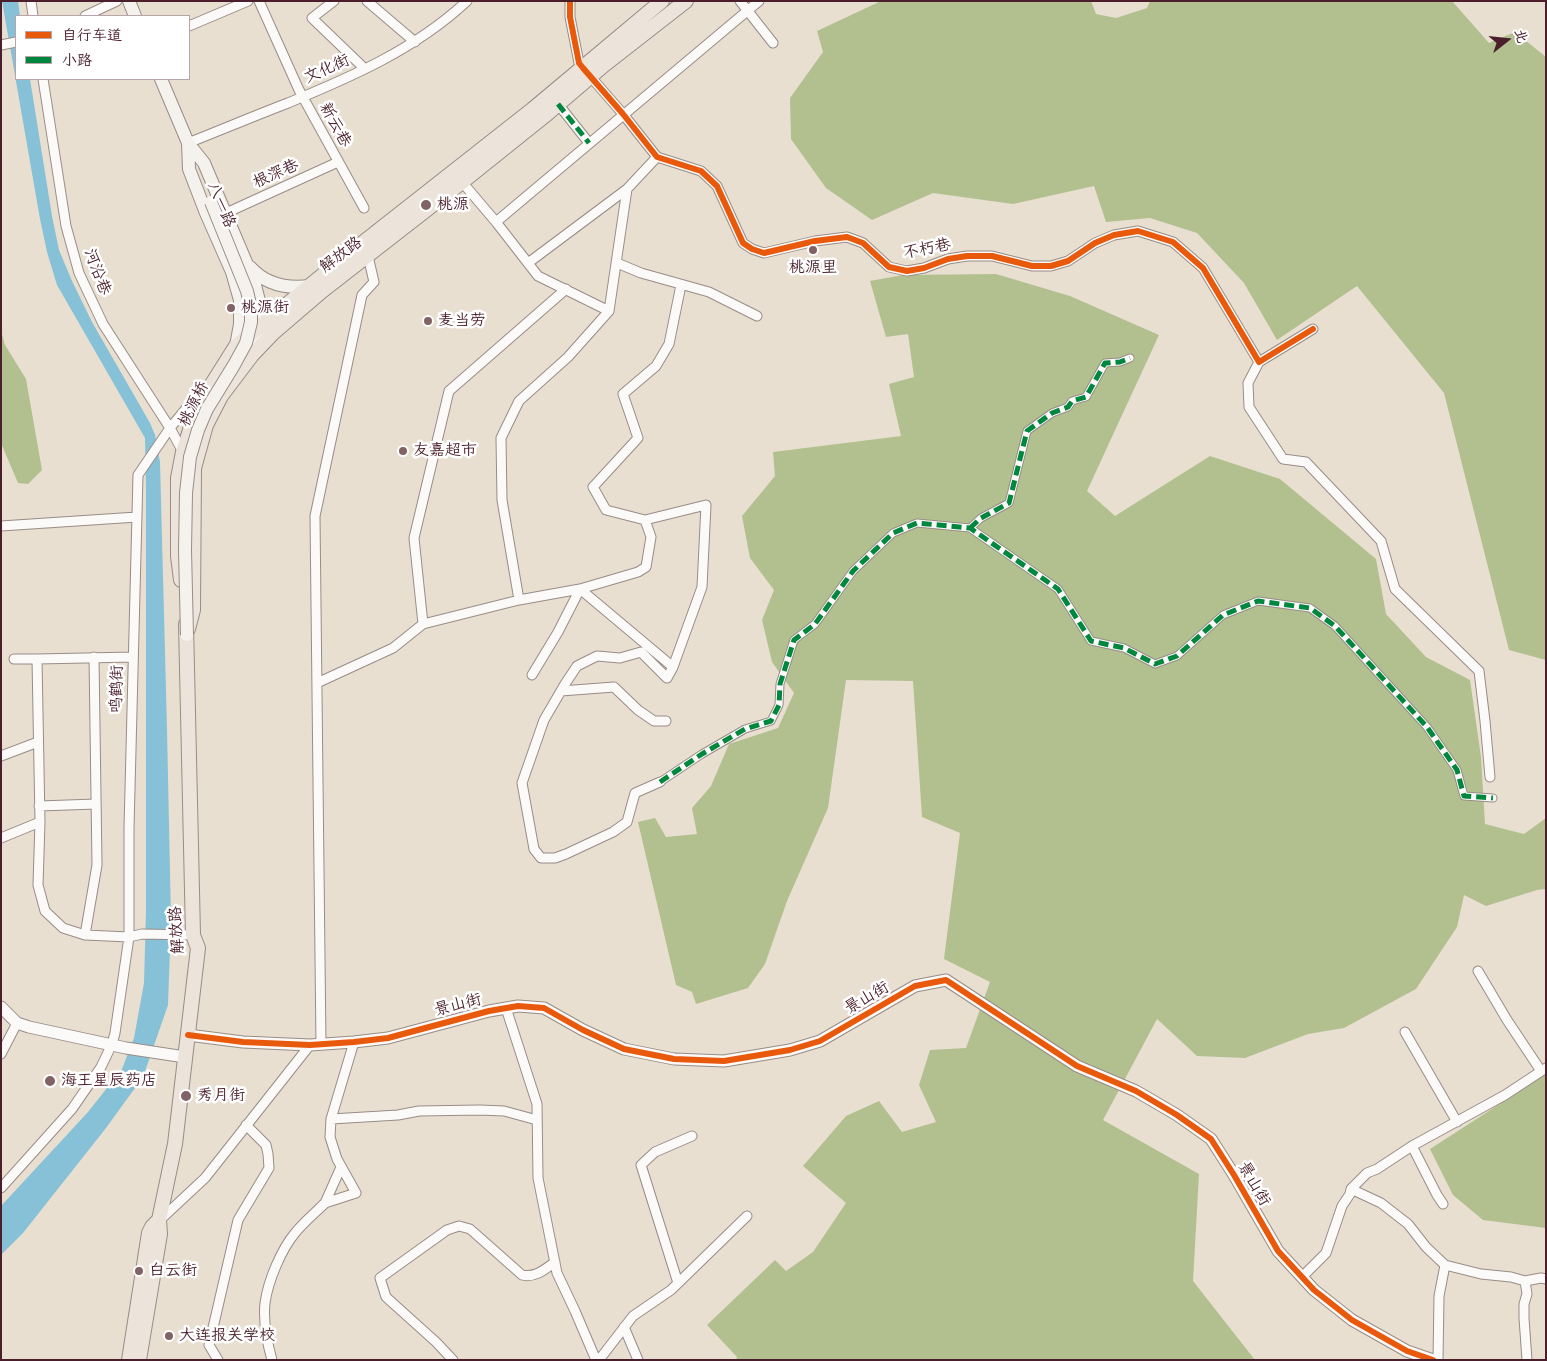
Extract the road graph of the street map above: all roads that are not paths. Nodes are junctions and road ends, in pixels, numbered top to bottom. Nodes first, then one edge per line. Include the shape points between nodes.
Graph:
1 (31, 1) edge
2 (117, 1) edge
3 (129, 1) edge
4 (248, 1) edge
5 (259, 1) edge
6 (334, 1) edge
7 (367, 1) edge
8 (467, 1) edge
9 (570, 1) edge
10 (662, 1) edge
11 (686, 1) edge
12 (740, 1) edge
13 (759, 1) edge
14 (748, 11) junction
15 (33, 15) edge
16 (87, 15) edge
17 (135, 15) edge
18 (190, 26) edge
19 (415, 42) junction
20 (774, 43) dead end
21 (365, 69) junction
22 (586, 72) junction
23 (43, 80) edge
24 (161, 80) edge
25 (302, 96) junction
26 (558, 104) junction
27 (623, 114) junction
28 (188, 143) junction
29 (589, 143) junction
30 (657, 157) junction
31 (338, 162) junction
32 (462, 182) junction
33 (627, 189) junction
34 (364, 208) dead end
35 (226, 213) junction
36 (496, 222) junction
37 (368, 256) junction
38 (245, 261) junction
39 (528, 263) junction
40 (617, 263) junction
41 (232, 272) junction
42 (681, 284) junction
43 (310, 286) junction
44 (566, 289) junction
45 (609, 311) junction
46 (294, 315) junction
47 (757, 316) dead end
48 (262, 324) junction
49 (1313, 329) dead end
50 (236, 346) junction
51 (252, 354) junction
52 (1130, 358) dead end
53 (1259, 362) junction
54 (224, 363) junction
55 (170, 428) junction
56 (184, 452) junction
57 (137, 517) junction
58 (645, 520) junction
59 (1, 526) edge
60 (970, 528) junction
61 (580, 589) junction
62 (519, 600) junction
63 (423, 624) junction
64 (187, 635) junction
65 (133, 656) junction
66 (94, 657) junction
67 (14, 659) dead end
68 (38, 659) junction
69 (673, 667) junction
70 (532, 676) dead end
71 (317, 683) junction
72 (561, 691) junction
73 (666, 721) dead end
74 (38, 742) junction
75 (1, 756) edge
76 (1490, 777) dead end
77 (660, 782) joint
78 (1493, 798) dead end
79 (96, 804) junction
80 (40, 806) junction
81 (40, 822) junction
82 (1, 838) edge
83 (85, 934) junction
84 (193, 935) junction
85 (129, 937) junction
86 (1478, 971) dead end
87 (1, 1007) edge
88 (506, 1008) junction
89 (17, 1023) junction
90 (1405, 1032) dead end
91 (188, 1035) junction
92 (354, 1042) junction
93 (112, 1044) junction
94 (316, 1045) junction
95 (1, 1054) edge
96 (185, 1057) junction
97 (1543, 1070) edge
98 (332, 1118) junction
99 (537, 1120) junction
100 (1457, 1122) junction
101 (246, 1125) junction
102 (692, 1136) dead end
103 (1412, 1146) junction
104 (341, 1168) junction
105 (1, 1188) edge
106 (1351, 1189) junction
107 (325, 1203) junction
108 (1443, 1204) dead end
109 (747, 1216) dead end
110 (159, 1220) junction
111 (555, 1262) junction
112 (1445, 1265) junction
113 (1302, 1277) junction
114 (1546, 1279) edge
115 (1525, 1281) junction
116 (678, 1283) junction
117 (624, 1326) junction
118 (129, 1360) edge
119 (139, 1360) edge
120 (218, 1360) edge
121 (272, 1360) edge
122 (453, 1360) edge
123 (598, 1360) edge
124 (638, 1360) edge
125 (1433, 1360) edge
126 (1438, 1360) edge
127 (1527, 1360) edge

1 - 15 street
2 - 16 street
3 - 17 main road
4 - 18 street
5 - 25 street, 新云巷
6 - 21 street via 312,18
7 - 19 street
8 - 19 street, 文化街
9 - 22 street via 579,63
10 - 22 main road, 解放路
11 - 22 main road, 解放路
12 - 14 street
13 - 14 street
14 - 20 street
14 - 27 street
19 - 21 street, 文化街
21 - 25 street, 文化街
22 - 26 main road, 解放路
22 - 27 street
22 - 43 main road, 解放路
23 - 55 street, 河沿巷 via 66,226 79,273 103,324
24 - 28 main road, 八一路
25 - 28 street, 文化街
25 - 31 street, 新云巷
26 - 29 street
26 - 32 main road, 解放路
27 - 29 street
27 - 30 street
28 - 35 main road via 204,163
28 - 41 main road, 八一路 via 189,169
28 - 64 main road, 桃源桥, bridge via 247,291 251,322 246,343 207,409 190,458 185,541
29 - 36 street
30 - 33 street
30 - 53 street, 不朽巷 via 701,171 717,186 743,243 764,253 847,237 864,243 889,267 907,271 967,256 992,256 1032,266 1051,266 1068,261 1114,235 1138,231 1173,242 1203,268
31 - 34 street, 新云巷
31 - 35 street, 根深巷
32 - 36 street
32 - 37 main road, 解放路
33 - 39 street
33 - 40 street
35 - 38 main road
36 - 39 street
37 - 46 main road, 解放路
37 - 71 street via 374,282 362,296 315,516
38 - 43 main road via 269,282 293,288
38 - 48 main road via 254,281
39 - 44 street via 538,276
40 - 42 street
40 - 45 street
41 - 48 main road
41 - 50 main road, 八一路 via 240,300
42 - 47 street via 710,292
42 - 58 street via 669,344 656,366 623,394 638,438 593,487 606,510
43 - 48 main road, 解放路
44 - 45 street
44 - 63 street via 450,391 414,538
45 - 62 street via 568,357 519,401 501,438 502,500
46 - 48 main road via 278,324
46 - 51 main road, 解放路
48 - 50 main road, 解放路
48 - 51 main road
49 - 53 street
50 - 54 main road, 解放路
51 - 64 main road, 解放路 via 221,396 206,425 194,468 193,610
52 - 60 street via 1105,363 1086,397 1072,401 1068,407 1052,413 1027,431 1009,503
53 - 76 street via 1248,383 1249,407 1283,459 1306,462 1381,541 1396,589 1478,671
54 - 55 street, 鸣鹤街
54 - 56 main road, 解放路 via 196,408
55 - 56 street, 河沿巷
55 - 57 street, 鸣鹤街 via 138,475
56 - 64 main road, 解放路 via 178,478 178,556
57 - 59 street
57 - 65 street, 鸣鹤街
58 - 61 street via 651,537 646,567
58 - 69 street via 706,505 702,587
60 - 77 street via 918,523 892,533 853,571 815,624 794,640 780,684 779,705 771,721 745,729
60 - 78 street via 1058,589 1091,640 1124,648 1154,664 1177,656 1223,615 1258,601 1310,608 1335,626 1427,727 1457,770 1464,796
61 - 62 street
61 - 69 street
61 - 70 street
62 - 63 street
63 - 71 street via 393,648
64 - 84 main road, 解放路
65 - 66 street
65 - 85 street, 鸣鹤街
66 - 68 street
66 - 79 street
67 - 68 street
68 - 74 street
69 - 72 street via 667,678 642,652 620,658 597,656 577,666
71 - 94 street
72 - 73 street via 614,687 654,721
72 - 77 street via 544,720 522,783 534,849 540,858 566,854 613,832 627,822 635,793
74 - 75 street
74 - 80 street
79 - 80 street
79 - 83 street via 97,865
80 - 81 street
81 - 82 street
81 - 83 street via 38,885 45,911 63,928
83 - 85 street
84 - 85 street via 142,934
84 - 91 main road, 解放路 via 198,948
85 - 93 street, 鸣鹤街
86 - 97 street via 1507,1020
87 - 89 street
88 - 92 street, 景山街 via 388,1038
88 - 99 street via 537,1104
88 - 113 street, 景山街 via 544,1008 624,1049 674,1059 724,1061 790,1050 820,1040 915,986 946,980 1077,1066 1136,1090 1211,1139 1278,1251
89 - 93 street
89 - 95 street
90 - 100 street
91 - 94 street, 景山街 via 243,1042
91 - 96 main road, 解放路
92 - 94 street, 景山街
92 - 98 street
93 - 96 street
93 - 105 street, 鸣鹤街 via 102,1067 72,1109
94 - 101 street
96 - 110 main road, 解放路 via 175,1144
97 - 100 street
98 - 99 street via 480,1110 504,1111
98 - 104 street via 330,1137
99 - 111 street via 538,1178
100 - 103 street
101 - 110 street via 204,1178
101 - 120 street via 266,1144 268,1168 238,1220 209,1345
102 - 116 street via 655,1152 641,1166
103 - 106 street via 1367,1173
103 - 108 street
104 - 107 street
104 - 107 street via 356,1193
106 - 112 street via 1381,1203 1408,1224
106 - 113 street via 1326,1254
107 - 121 street via 295,1233 272,1277 266,1302
109 - 116 street
110 - 118 main road, 解放路 via 149,1233
110 - 119 main road, 解放路 via 160,1234
111 - 122 street via 538,1274 522,1275 470,1229 459,1226 447,1230 380,1278 386,1297
111 - 123 street via 557,1273
112 - 115 street
112 - 126 street via 1440,1296
113 - 125 street, 景山街 via 1352,1320 1407,1351
114 - 115 street
115 - 127 street
116 - 117 street
117 - 123 street
117 - 124 street

